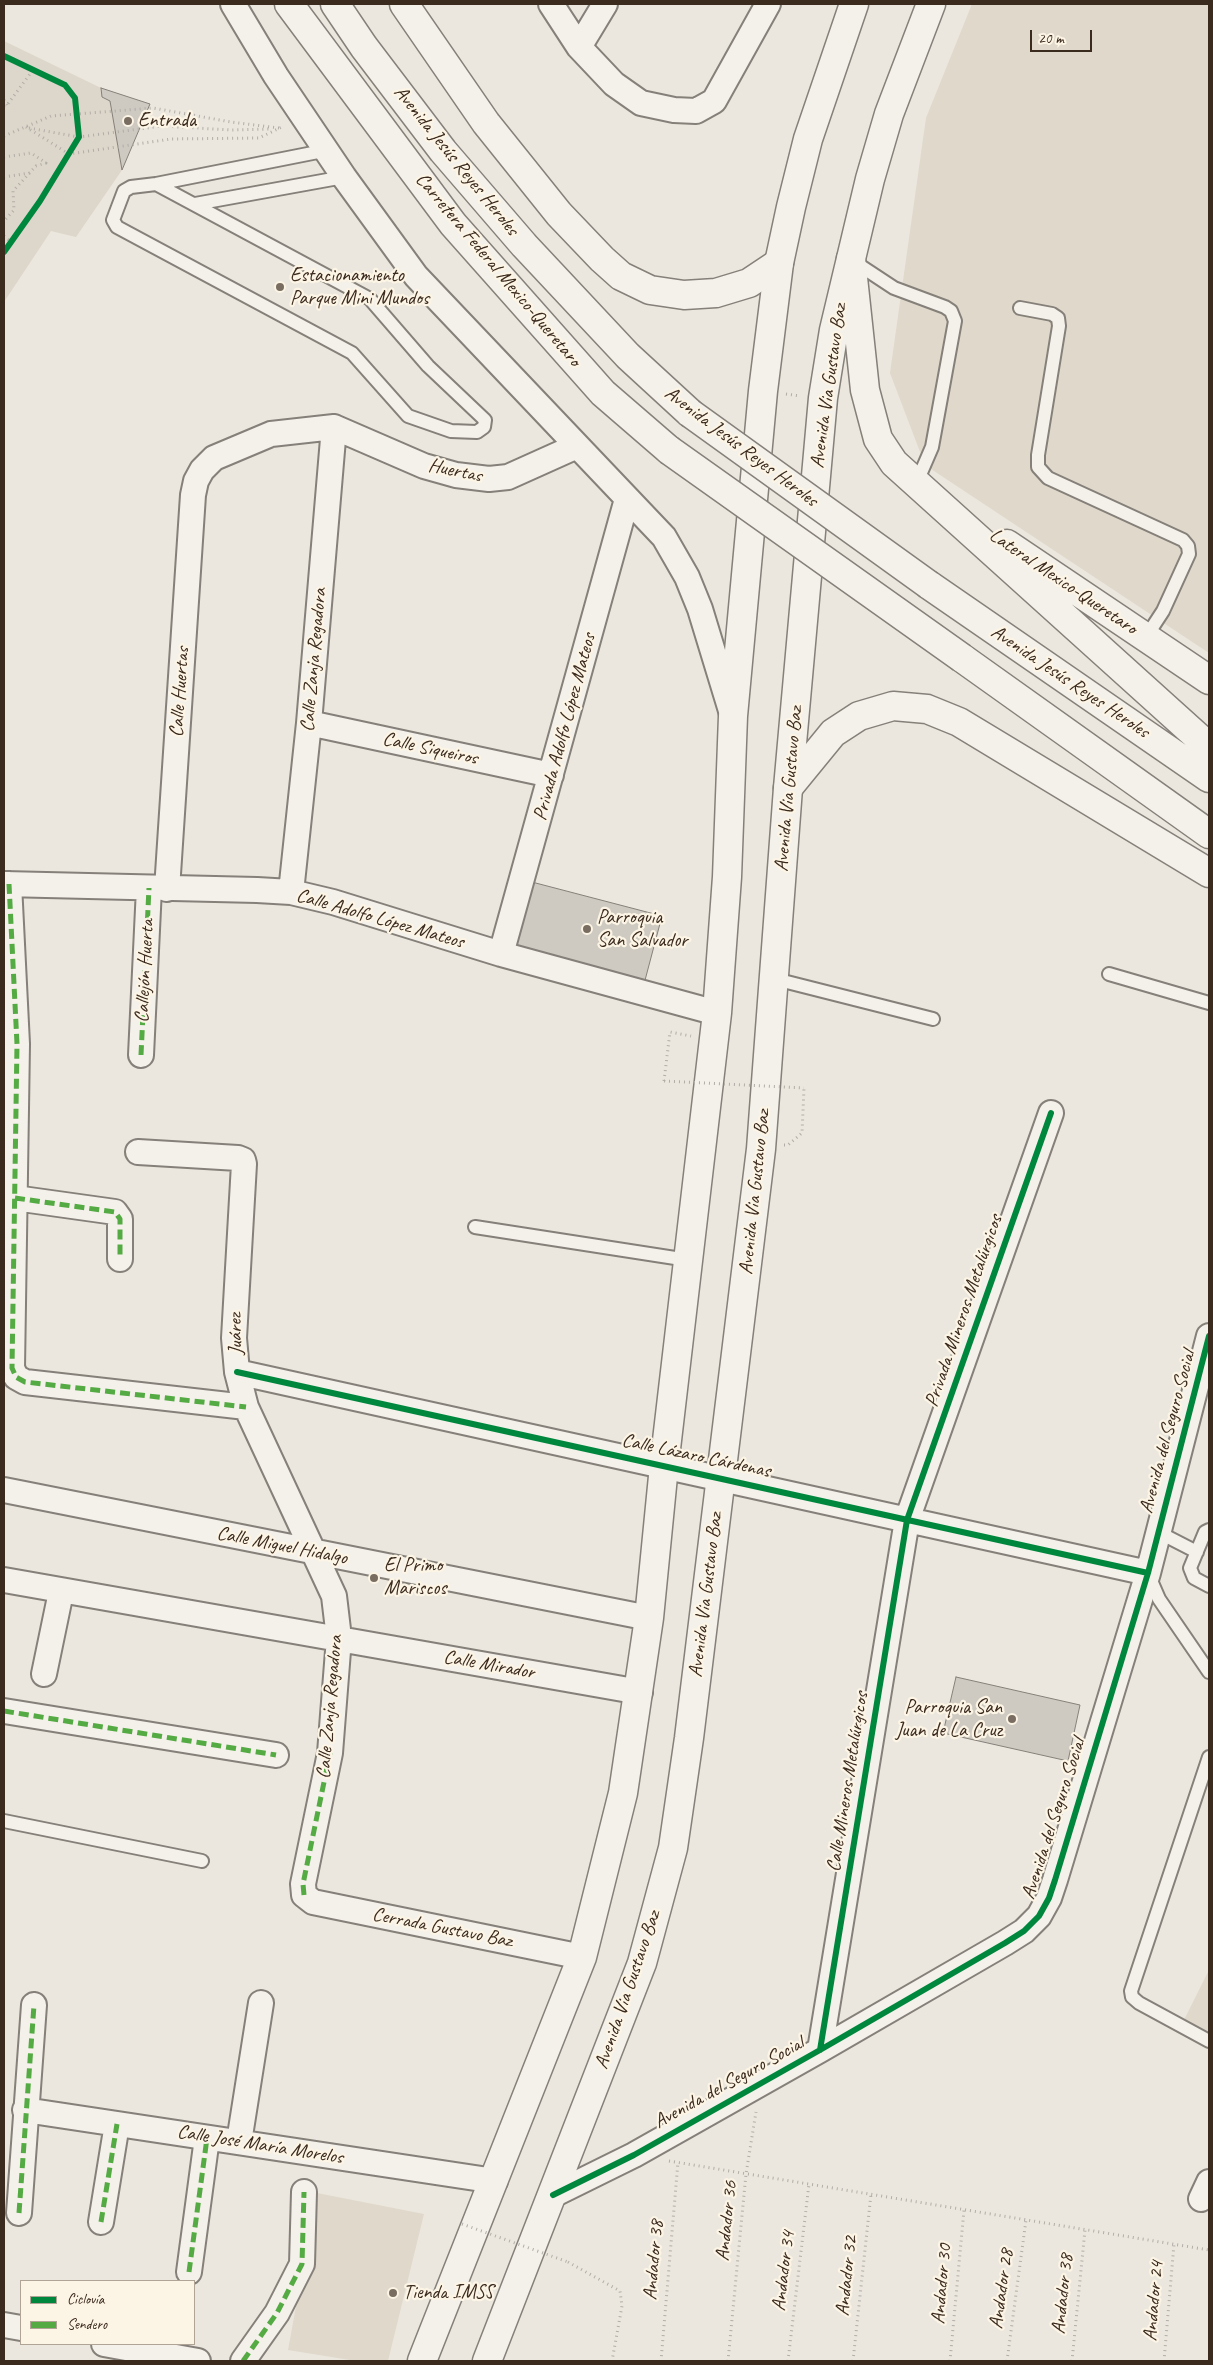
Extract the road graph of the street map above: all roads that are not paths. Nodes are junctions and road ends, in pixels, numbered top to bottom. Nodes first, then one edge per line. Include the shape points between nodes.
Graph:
1 (233, 4) edge
2 (289, 4) edge
3 (335, 4) edge
4 (404, 4) edge
5 (551, 4) edge
6 (605, 4) edge
7 (768, 4) edge
8 (854, 4) edge
9 (931, 4) edge
10 (579, 47) junction
11 (328, 150) junction
12 (344, 177) junction
13 (156, 184) junction
14 (196, 204) junction
15 (851, 259) junction
16 (780, 263) junction
17 (1020, 308) dead end
18 (334, 427) junction
19 (577, 446) junction
20 (669, 450) joint
21 (916, 484) junction
22 (627, 499) junction
23 (1146, 638) junction
24 (1209, 680) edge
25 (732, 716) junction
26 (309, 723) junction
27 (1209, 747) edge
28 (551, 775) junction
29 (1209, 778) edge
30 (788, 788) junction
31 (1209, 834) edge
32 (1209, 873) edge
33 (6, 884) edge
34 (158, 888) junction
35 (290, 892) junction
36 (501, 954) junction
37 (1110, 974) dead end
38 (775, 978) junction
39 (1209, 1003) edge
40 (717, 1012) junction
41 (933, 1019) dead end
42 (141, 1055) dead end
43 (1051, 1113) dead end
44 (138, 1152) dead end
45 (15, 1198) junction
46 (475, 1227) dead end
47 (120, 1259) dead end
48 (688, 1260) junction
49 (1209, 1336) edge
50 (237, 1372) junction
51 (246, 1407) junction
52 (664, 1466) junction
53 (720, 1478) junction
54 (4, 1490) edge
55 (907, 1520) junction
56 (1209, 1530) edge
57 (1158, 1532) junction
58 (314, 1552) junction
59 (1197, 1552) junction
60 (1148, 1574) junction
61 (4, 1580) edge
62 (1209, 1586) edge
63 (61, 1592) junction
64 (649, 1618) junction
65 (339, 1638) junction
66 (1209, 1672) edge
67 (44, 1674) dead end
68 (640, 1692) junction
69 (4, 1711) edge
70 (276, 1755) dead end
71 (1209, 1757) edge
72 (4, 1821) edge
73 (202, 1861) dead end
74 (304, 1895) joint
75 (582, 1957) junction
76 (261, 2003) dead end
77 (34, 2005) dead end
78 (1209, 2041) edge
79 (820, 2050) junction
80 (25, 2110) junction
81 (117, 2124) junction
82 (207, 2138) junction
83 (239, 2142) junction
84 (494, 2181) junction
85 (304, 2192) dead end
86 (553, 2195) junction
87 (19, 2213) dead end
88 (101, 2222) dead end
89 (189, 2272) dead end
90 (4, 2325) edge
91 (20, 2328) edge
92 (110, 2345) edge
93 (198, 2361) edge
94 (243, 2361) edge
95 (422, 2361) edge
96 (487, 2361) edge

1 - 11 street via 276,76
2 - 20 main road, Carretera Federal Mexico-Queretaro via 453,224 604,393
3 - 29 main road, Avenida Jesús Reyes Heroles, bridge via 450,159 524,245 628,356 690,413 929,585
4 - 16 main road via 486,123 559,214 622,276 650,290 684,295 716,293 749,283
5 - 10 street
6 - 10 street
7 - 10 street via 714,101 696,110 674,110 641,103 614,84
8 - 16 main road via 808,139
9 - 15 main road, Avenida Via Gustavo Baz via 889,114
11 - 12 street
11 - 13 lane
12 - 14 lane
12 - 19 street via 416,276
13 - 14 lane
13 - 14 lane via 124,191 113,220 117,227 352,353 408,416 451,431 477,432 484,427 485,420 428,366 370,299
15 - 21 main road via 864,390 878,439 894,463
15 - 21 lane via 894,288 945,307 951,311 955,321 932,447
15 - 30 main road, Avenida Via Gustavo Baz via 834,330 823,398
16 - 25 main road via 763,391
17 - 23 lane via 1052,314 1058,318 1059,326 1038,467 1048,478 1183,540 1188,546 1189,554
18 - 19 street, Huertas via 424,466 456,475 489,479 508,476
18 - 26 street, Calle Zanja Regadora
18 - 34 street, Calle Huertas via 271,434 230,450 214,458 196,481
19 - 22 street
20 - 31 main road, Avenida Jesús Reyes Heroles, bridge
21 - 23 main road, Lateral Mexico-Queretaro
21 - 27 main road
22 - 25 street via 664,537 686,577 700,609
22 - 28 street, Privada Adolfo López Mateos
23 - 24 main road, Lateral Mexico-Queretaro
25 - 40 main road via 727,877
26 - 28 street, Calle Siqueiros
26 - 35 street, Calle Zanja Regadora
28 - 36 street, Privada Adolfo López Mateos
30 - 32 main road via 833,732 859,716 893,706 927,709 959,722
30 - 38 main road, Avenida Via Gustavo Baz
33 - 34 street, Calle Adolfo López Mateos
33 - 45 street via 17,1044
34 - 35 street, Calle Adolfo López Mateos
34 - 42 street, Callejón Huerta
35 - 36 street, Calle Adolfo López Mateos via 333,902
36 - 40 street, Calle Adolfo López Mateos
37 - 39 lane
38 - 41 lane
38 - 53 main road, Avenida Via Gustavo Baz via 761,1149
40 - 48 main road
43 - 55 street, Privada Mineros Metalúrgicos
44 - 50 street, Juárez via 243,1160 234,1338
45 - 47 street via 115,1212 118,1214
45 - 51 street via 12,1368 16,1377 26,1382
46 - 48 lane
48 - 52 main road
49 - 57 street, Avenida del Seguro Social
50 - 51 street, Juárez
50 - 52 street, Calle Lázaro Cárdenas
51 - 58 street, Juárez
52 - 53 street, Calle Lázaro Cárdenas
52 - 64 main road
53 - 55 street, Calle Lázaro Cárdenas
53 - 86 main road, Avenida Via Gustavo Baz via 673,1848 642,1963
54 - 58 street, Calle Miguel Hidalgo
55 - 60 street, Calle Lázaro Cárdenas
55 - 79 street, Calle Mineros Metalúrgicos
56 - 59 lane via 1205,1532
57 - 59 lane
57 - 60 street, Avenida del Seguro Social
58 - 64 street, Calle Miguel Hidalgo
58 - 65 street, Calle Zanja Regadora via 334,1596
59 - 62 lane via 1191,1573
60 - 66 lane via 1160,1599
60 - 79 street, Avenida del Seguro Social via 1055,1880 1038,1916 1024,1931 1005,1943
61 - 63 street, Calle Mirador
63 - 65 street, Calle Mirador
63 - 67 street
64 - 68 main road
65 - 68 street, Calle Mirador
65 - 74 street, Calle Zanja Regadora via 330,1753 303,1884
68 - 75 main road via 623,1793
69 - 70 street
71 - 78 lane via 1131,1991 1139,2003
72 - 73 lane
74 - 75 street, Cerrada Gustavo Baz via 313,1902
75 - 84 main road
76 - 83 street
77 - 80 street
79 - 86 street, Avenida del Seguro Social via 634,2155
80 - 81 street, Calle José María Morelos
80 - 87 street
81 - 82 street, Calle José María Morelos
81 - 88 street
82 - 83 street, Calle José María Morelos
82 - 89 street
83 - 84 street, Calle José María Morelos
84 - 95 main road via 466,2233
85 - 94 street via 302,2264 277,2313
86 - 96 main road, Avenida Via Gustavo Baz
90 - 91 street
92 - 93 street

